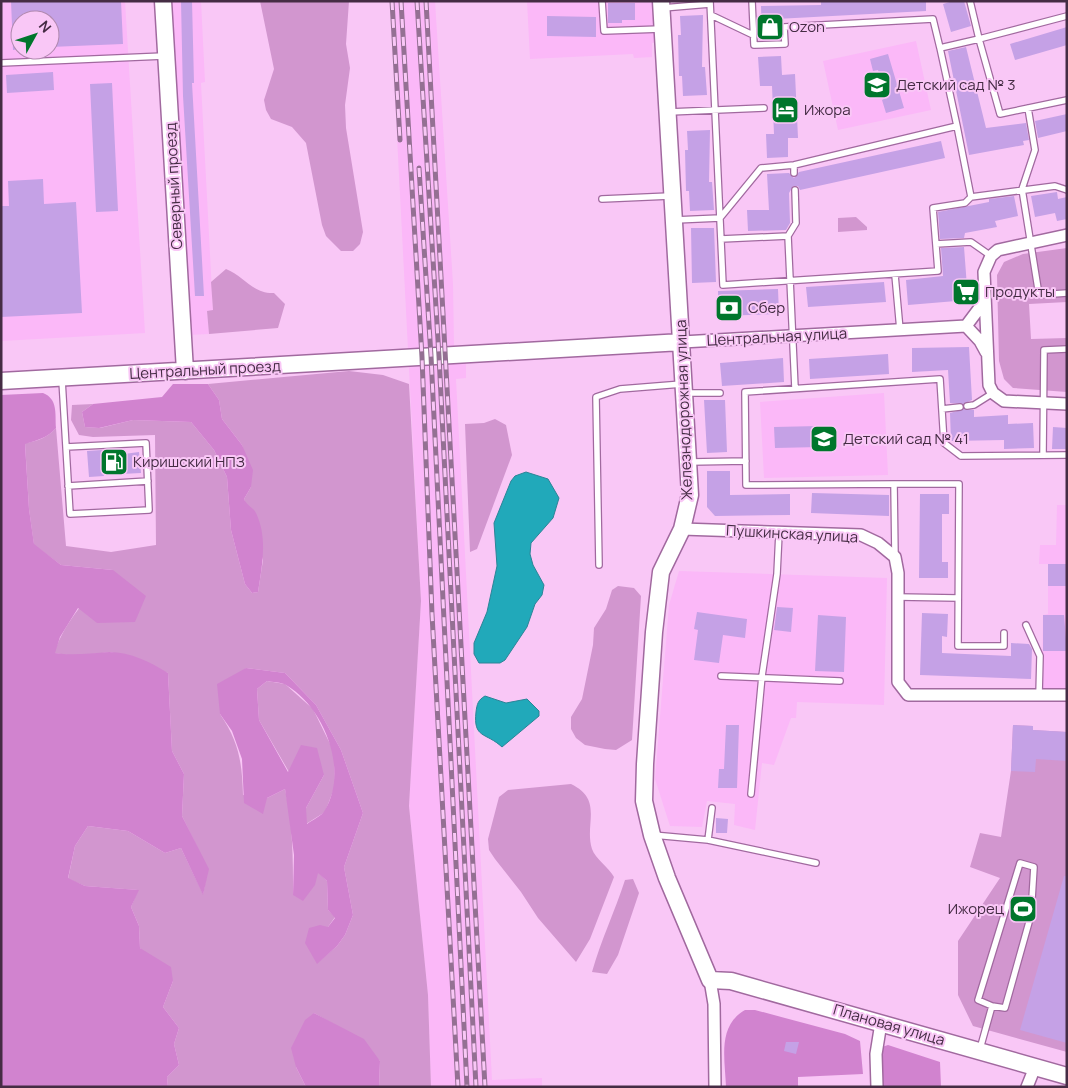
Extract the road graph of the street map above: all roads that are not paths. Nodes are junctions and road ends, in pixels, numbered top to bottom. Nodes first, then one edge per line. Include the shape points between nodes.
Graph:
1 (163, 1) edge
2 (602, 1) edge
3 (752, 1) edge
4 (970, 1) edge
5 (710, 3) edge
6 (662, 4) edge
7 (711, 15) junction
8 (1067, 16) edge
9 (663, 28) junction
10 (753, 36) junction
11 (978, 39) junction
12 (940, 48) junction
13 (166, 56) junction
14 (1, 63) edge
15 (1067, 100) edge
16 (764, 108) dead end
17 (1028, 108) junction
18 (715, 109) junction
19 (668, 112) junction
20 (957, 126) junction
21 (794, 165) junction
22 (794, 173) dead end
23 (1022, 189) junction
24 (795, 190) dead end
25 (1067, 190) edge
26 (673, 196) junction
27 (971, 197) junction
28 (602, 199) dead end
29 (720, 218) junction
30 (675, 220) junction
31 (1067, 235) edge
32 (788, 236) junction
33 (721, 239) junction
34 (1032, 242) junction
35 (936, 244) junction
36 (991, 256) junction
37 (895, 275) junction
38 (789, 282) junction
39 (1067, 293) edge
40 (984, 302) junction
41 (966, 326) junction
42 (900, 330) junction
43 (791, 336) junction
44 (682, 342) junction
45 (1067, 349) edge
46 (987, 355) junction
47 (408, 358) joint
48 (185, 371) junction
49 (62, 378) junction
50 (1, 381) edge
51 (795, 388) junction
52 (684, 389) junction
53 (720, 393) dead end
54 (993, 393) junction
55 (1042, 402) junction
56 (1067, 404) edge
57 (942, 409) junction
58 (66, 447) junction
59 (1043, 455) junction
60 (1067, 455) edge
61 (688, 462) junction
62 (746, 462) junction
63 (148, 481) junction
64 (894, 484) junction
65 (68, 486) junction
66 (682, 529) junction
67 (779, 533) junction
68 (895, 557) junction
69 (599, 565) dead end
70 (898, 597) junction
71 (958, 598) junction
72 (1026, 625) dead end
73 (1004, 633) dead end
74 (721, 676) dead end
75 (762, 676) junction
76 (840, 681) dead end
77 (1039, 695) junction
78 (1067, 695) edge
79 (751, 794) dead end
80 (712, 808) dead end
81 (652, 835) junction
82 (708, 840) junction
83 (816, 863) dead end
84 (710, 980) junction
85 (992, 1006) junction
86 (881, 1023) junction
87 (980, 1051) junction
88 (1035, 1067) junction
89 (1067, 1076) edge
90 (714, 1087) edge
91 (878, 1087) edge
92 (1027, 1087) edge

1 - 13 street, Северный проезд
2 - 9 lane via 604,31
3 - 10 lane
4 - 11 lane
5 - 6 lane
5 - 7 lane
6 - 9 street, Железнодорожная улица
7 - 10 lane
7 - 18 lane
8 - 11 lane
9 - 19 street, Железнодорожная улица
10 - 12 lane via 754,45 785,44 784,27 933,19
11 - 12 lane
11 - 17 lane via 1000,114
12 - 20 lane
13 - 14 lane
13 - 48 street, Северный проезд
15 - 17 lane
16 - 18 lane
17 - 23 lane via 1035,150
18 - 19 lane
18 - 29 lane
19 - 26 street, Железнодорожная улица
20 - 21 lane
20 - 27 lane
21 - 22 lane
21 - 29 lane via 761,168
23 - 25 lane via 1055,186
23 - 27 lane
23 - 34 lane
24 - 32 lane via 796,223
26 - 28 lane
26 - 30 street, Железнодорожная улица
27 - 35 lane via 965,203 933,208
29 - 30 lane
29 - 33 lane
30 - 44 street, Железнодорожная улица
31 - 34 street
32 - 33 lane
32 - 38 lane
33 - 38 lane via 724,285
34 - 36 street via 1007,246
34 - 39 lane via 1039,295
35 - 36 lane via 971,242
35 - 37 lane via 938,271
36 - 40 street via 984,272
37 - 38 lane
37 - 42 lane
38 - 43 lane
40 - 41 street
40 - 46 street
41 - 42 street, Центральная улица
41 - 46 street via 980,341
42 - 43 street, Центральная улица
43 - 44 street, Центральная улица
43 - 51 lane
44 - 47 street, Центральная улица
44 - 52 street, Железнодорожная улица
45 - 55 lane via 1044,350
46 - 54 street via 989,385
47 - 48 street, Центральный проезд
48 - 49 street, Центральный проезд
49 - 50 street, Центральный проезд
49 - 58 lane
51 - 57 lane via 940,379
51 - 62 lane via 744,392
52 - 53 lane
52 - 61 street, Железнодорожная улица
52 - 69 lane via 620,389 596,398
54 - 55 street via 1004,401
54 - 57 lane via 974,405
55 - 56 street
55 - 59 lane
57 - 59 lane via 944,442 961,456
58 - 63 lane via 146,443
58 - 65 lane
59 - 60 lane
61 - 62 lane
61 - 66 street, Железнодорожная улица via 690,495
62 - 64 lane via 746,485
63 - 65 lane
63 - 65 lane via 150,510 70,514
64 - 68 lane
64 - 71 lane via 959,484
66 - 67 street, Пушкинская улица
66 - 81 street, Железнодорожная улица via 661,572 654,632 644,764 644,801
67 - 68 street, Пушкинская улица via 861,535 878,543
67 - 75 lane
68 - 70 street
70 - 71 lane
70 - 77 street via 898,682 908,695
71 - 73 lane via 958,646 1004,646
72 - 77 lane via 1040,656
74 - 75 lane
75 - 76 lane
75 - 79 lane
77 - 78 street
80 - 82 lane
81 - 82 lane
81 - 84 street, Железнодорожная улица
82 - 83 lane
84 - 86 street, Плановая улица via 731,981
84 - 90 street via 714,1004
85 - 85 lane via 1004,1008 1031,916 1034,867 1020,863 978,1000
85 - 87 lane
86 - 87 street, Плановая улица
86 - 91 street via 876,1054
87 - 88 street, Плановая улица
88 - 89 street, Плановая улица
88 - 92 street

